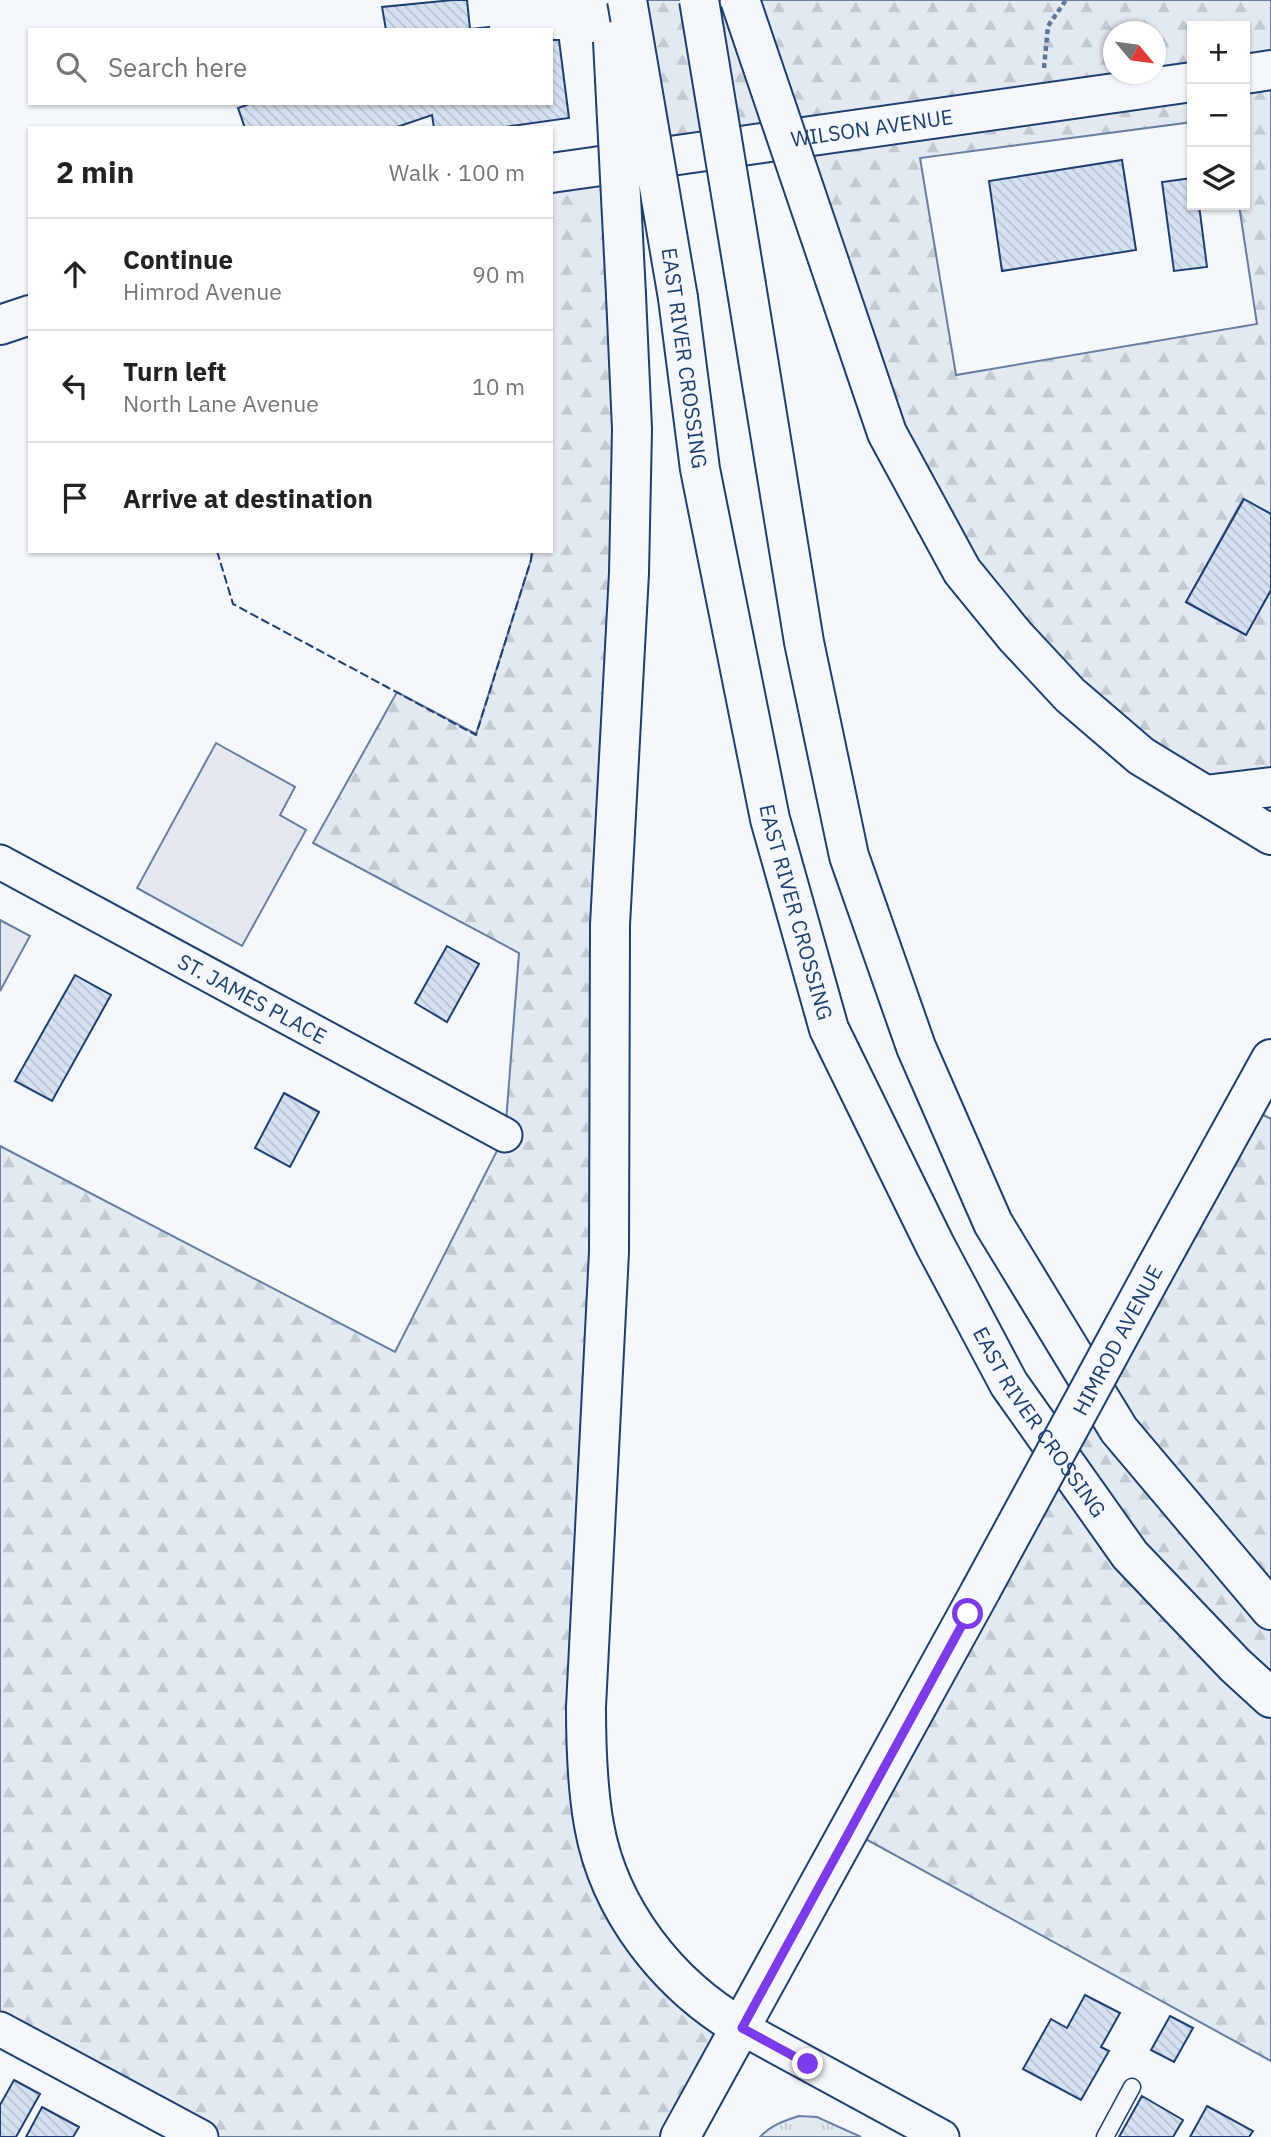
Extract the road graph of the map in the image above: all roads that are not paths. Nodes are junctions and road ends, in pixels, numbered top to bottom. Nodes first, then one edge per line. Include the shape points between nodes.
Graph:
1 (611, 0) edge
2 (628, 0) edge
3 (699, 0) edge
4 (740, 0) edge
5 (1271, 70) edge
6 (1250, 73) edge
7 (1187, 83) edge
8 (553, 173) edge
9 (28, 317) edge
10 (0, 325) edge
11 (1271, 787) edge
12 (1205, 795) junction
13 (1271, 835) edge
14 (0, 862) edge
15 (1271, 1059) edge
16 (505, 1135) dead end
17 (1271, 1611) edge
18 (1271, 1698) edge
19 (742, 2028) junction
20 (0, 2029) edge
21 (1132, 2087) dead end
22 (201, 2137) edge
23 (680, 2137) edge
24 (942, 2137) edge
25 (1105, 2137) edge

1 - 19 main road, bridge via 632,429 610,925 610,1252 586,1765 594,1828 613,1888 627,1914 666,1969 715,2012
2 - 18 main road, EAST RIVER CROSSING, bridge via 678,298 700,469 769,819 829,1029 934,1245 1009,1384 1130,1555
3 - 17 main road, bridge via 804,642 849,856 916,1047 993,1223 1119,1430
4 - 12 main road, bridge via 887,433 962,571 1070,695 1141,756
5 - 6 main road
7 - 8 main road, WILSON AVENUE
9 - 10 main road
11 - 12 main road
12 - 13 main road
14 - 16 street, ST. JAMES PLACE
15 - 19 main road, HIMROD AVENUE, bridge
19 - 23 main road, HIMROD AVENUE
19 - 24 street
20 - 22 street
21 - 25 lane

